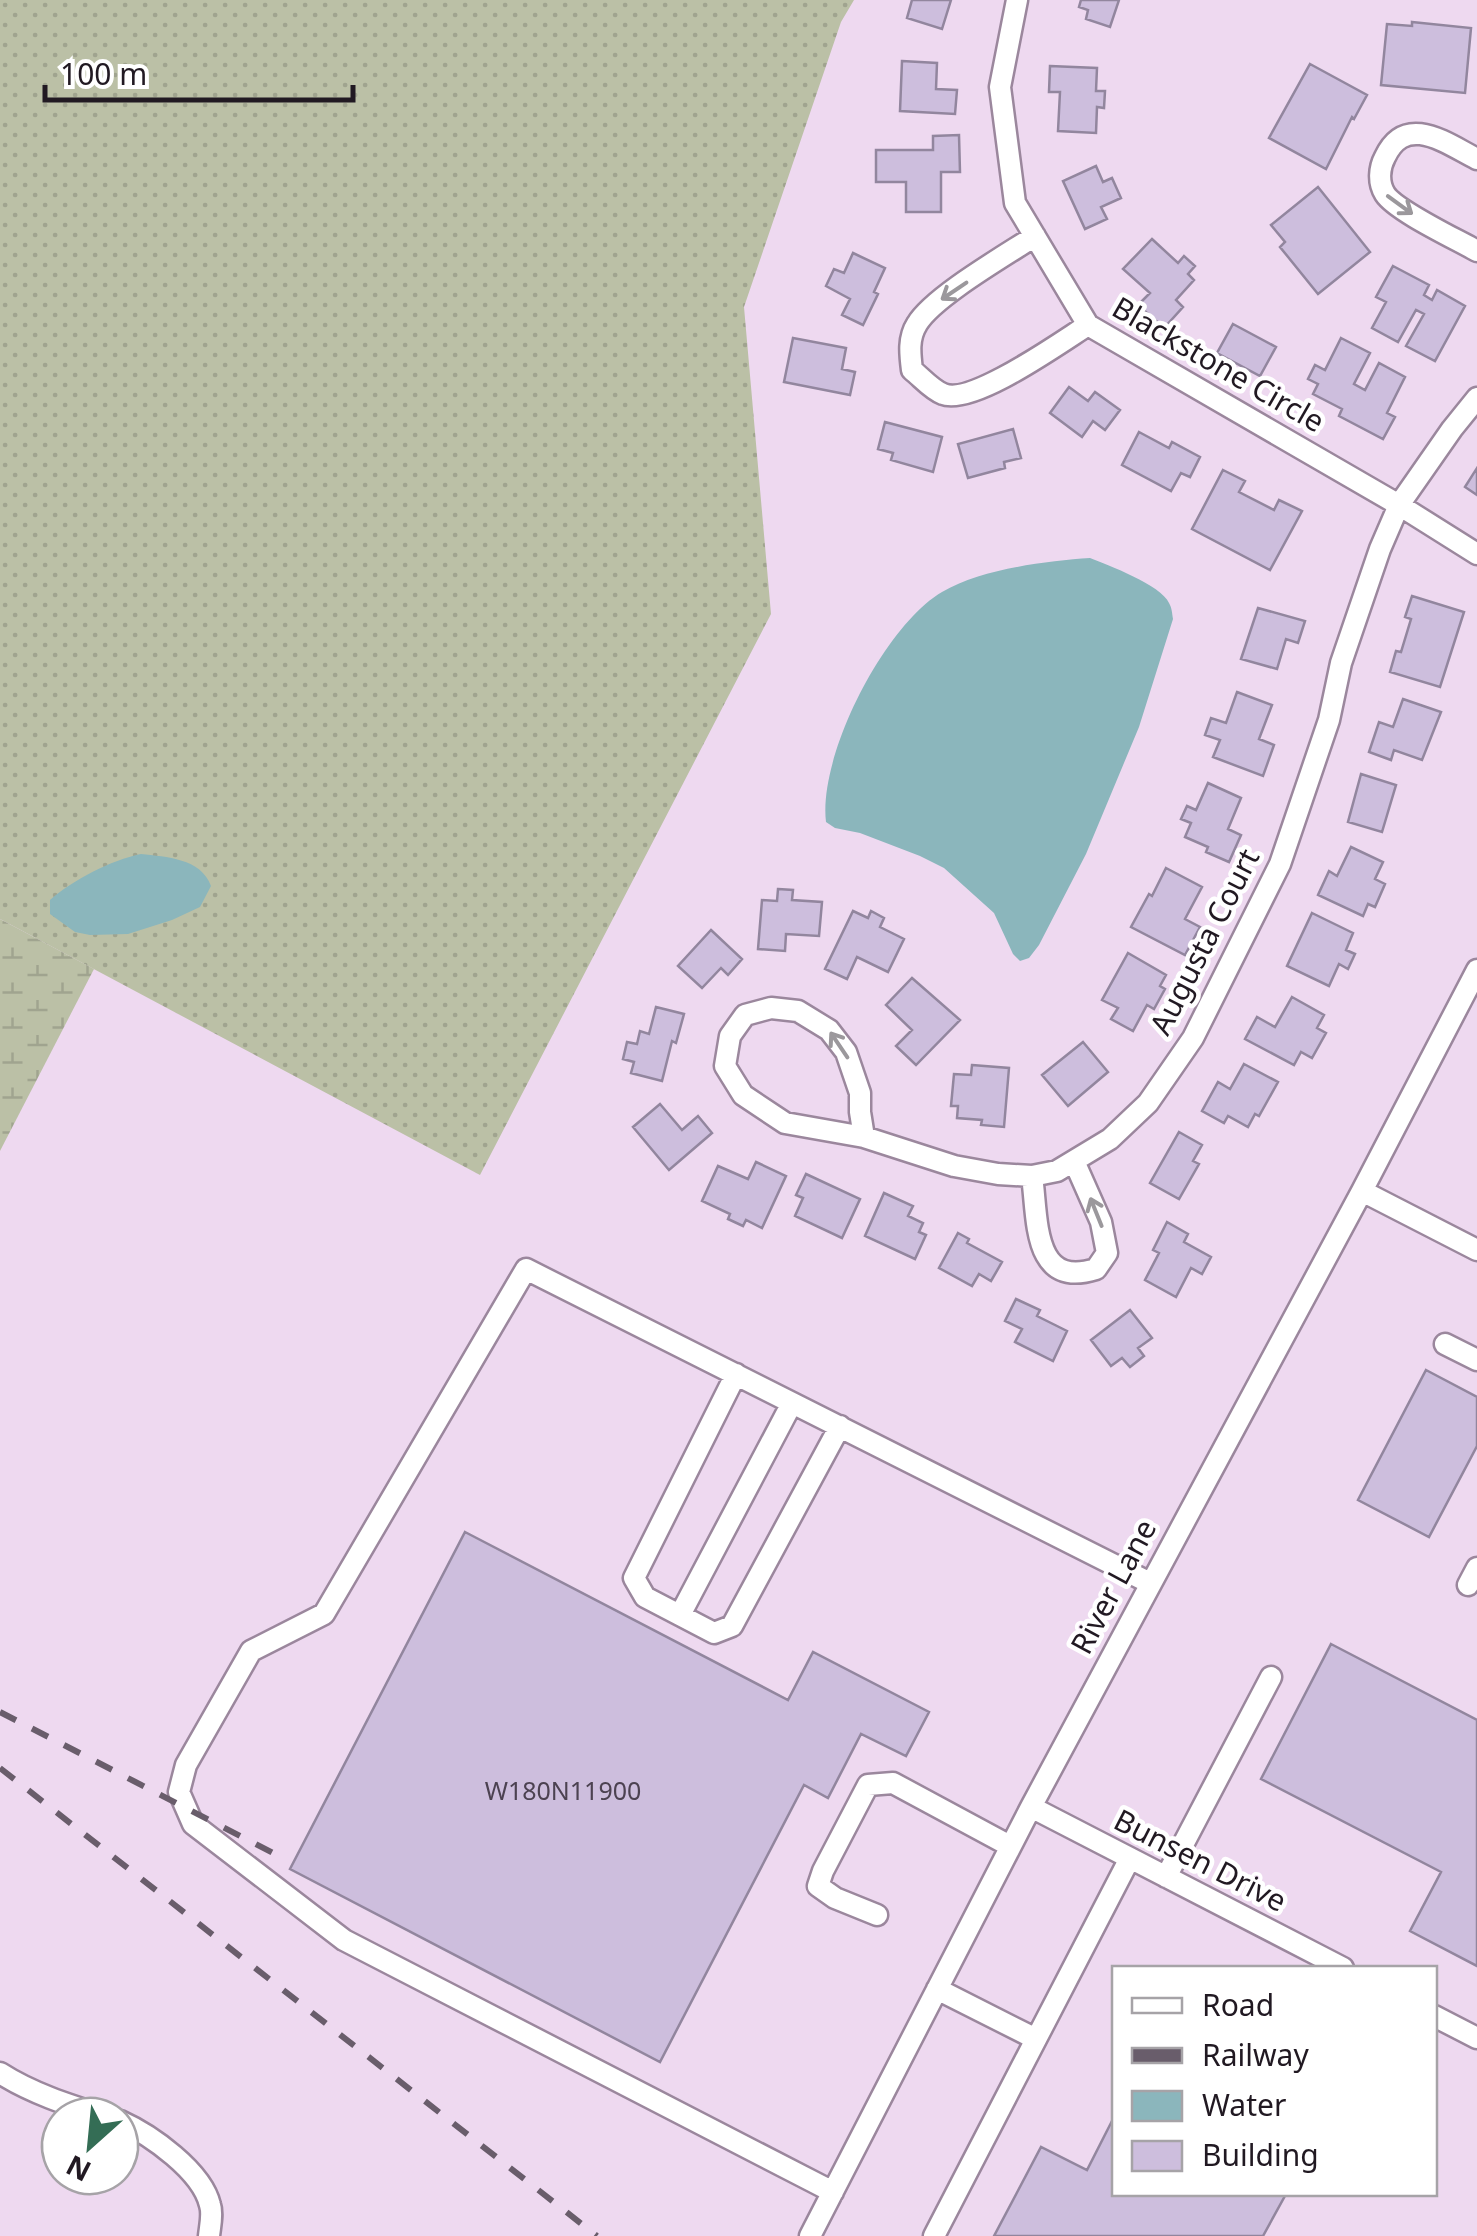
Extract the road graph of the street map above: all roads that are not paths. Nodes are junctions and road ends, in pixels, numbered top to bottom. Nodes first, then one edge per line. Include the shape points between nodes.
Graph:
1 (1016, 0) edge
2 (1477, 159) edge
3 (1035, 236) junction
4 (1477, 251) edge
5 (1088, 325) junction
6 (1477, 398) edge
7 (1399, 505) junction
8 (1477, 554) edge
9 (1477, 970) edge
10 (864, 1136) junction
11 (1074, 1161) junction
12 (1032, 1176) junction
13 (1362, 1190) junction
14 (1477, 1250) edge
15 (1445, 1344) dead end
16 (1477, 1360) edge
17 (736, 1374) junction
18 (792, 1402) junction
19 (840, 1426) junction
20 (1150, 1584) junction
21 (680, 1615) junction
22 (1272, 1677) dead end
23 (1030, 1807) junction
24 (1010, 1846) junction
25 (1130, 1858) junction
26 (1166, 1877) junction
27 (877, 1915) dead end
28 (1339, 1966) edge
29 (938, 1988) junction
30 (1437, 2018) edge
31 (1477, 2038) edge
32 (1036, 2039) junction
33 (0, 2072) edge
34 (48, 2096) edge
35 (140, 2134) edge
36 (833, 2192) junction
37 (209, 2236) edge
38 (810, 2236) edge
39 (934, 2236) edge

1 - 3 street, Blackstone Circle via 1000,87 1016,203
2 -> 4 street via 1415,131 1398,139 1380,174 1395,204
3 - 5 street, Blackstone Circle
3 -> 5 street via 936,303 916,325 912,370 943,394 960,396
5 - 7 street, Blackstone Circle
6 - 7 street
7 - 8 street, Blackstone Circle
7 - 11 street, Augusta Court via 1341,663 1329,720 1280,864 1192,1038 1148,1103
9 - 13 street, River Lane
10 -> 10 street, Augusta Court via 860,1093 846,1052 828,1030 798,1010 744,1015 730,1036 724,1066 743,1095 785,1123
10 - 12 street, Augusta Court via 954,1166
11 - 12 street, Augusta Court
12 -> 11 street via 1042,1250 1056,1269 1078,1275 1096,1269 1106,1253 1101,1222
13 - 14 street
13 - 20 street, River Lane
15 - 16 street
17 - 18 street
17 - 21 street via 634,1578 645,1596
17 - 36 street via 526,1269 324,1614 251,1651 186,1765 179,1792 193,1824 344,1940
18 - 19 street
18 - 21 street
19 - 20 street
19 - 21 street via 732,1626 714,1633
20 - 23 street, River Lane
22 - 26 street
23 - 24 street, River Lane
23 - 25 street, Bunsen Drive
24 - 27 street via 893,1783 868,1785 818,1886
24 - 29 street, River Lane
25 - 26 street, Bunsen Drive
25 - 32 street
26 - 28 street, Bunsen Drive
29 - 32 street
29 - 36 street, River Lane
30 - 31 street
32 - 39 street
33 - 34 street
35 - 37 street via 198,2177 211,2206
36 - 38 street, River Lane

